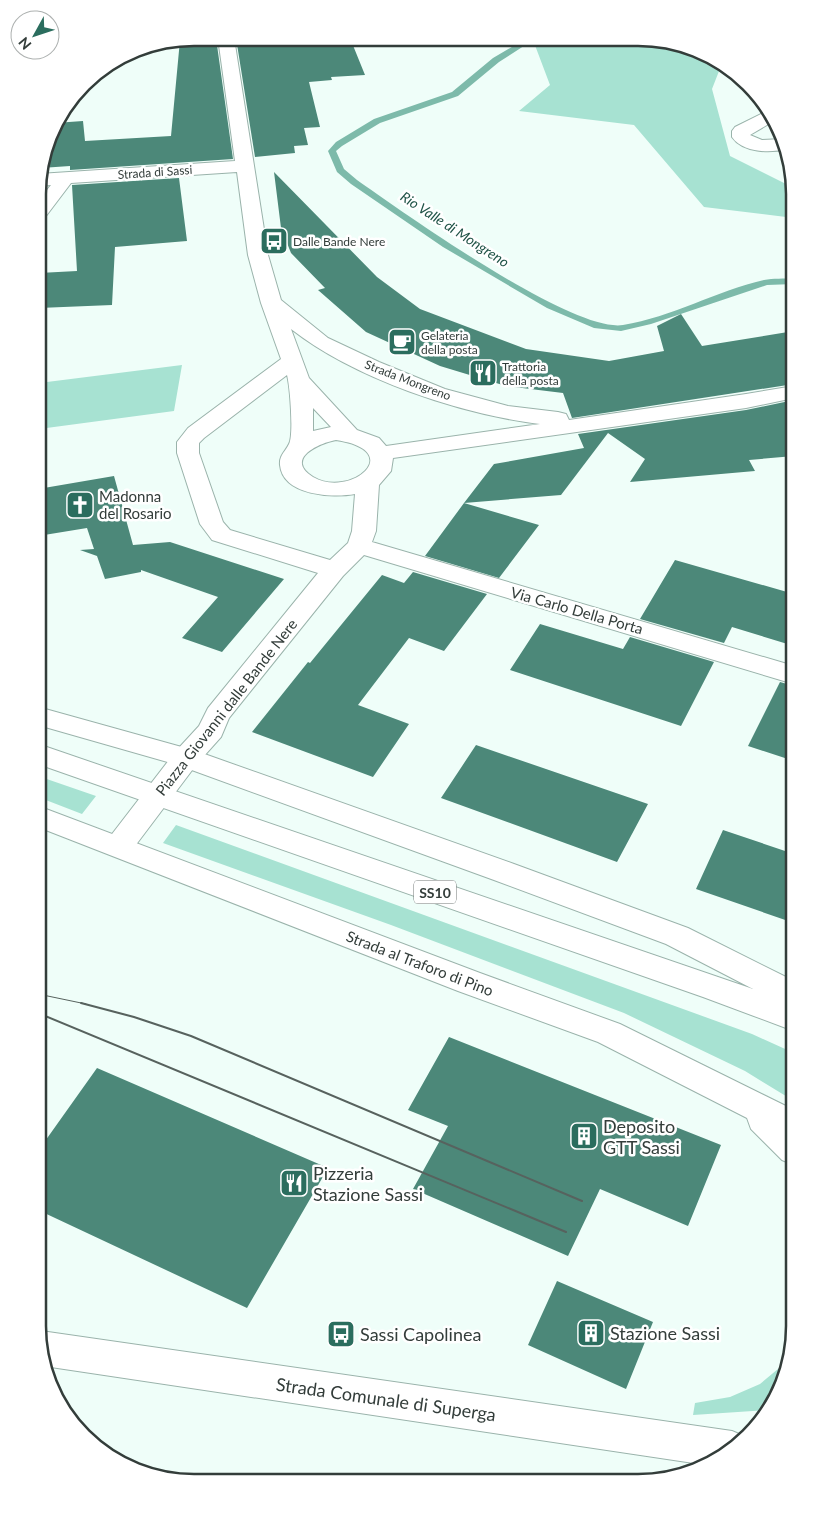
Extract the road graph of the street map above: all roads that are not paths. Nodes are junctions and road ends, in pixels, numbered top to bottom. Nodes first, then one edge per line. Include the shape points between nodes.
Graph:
1 (227, 47) edge
2 (765, 119) edge
3 (777, 145) edge
4 (244, 166) junction
5 (66, 178) junction
6 (48, 179) edge
7 (46, 203) edge
8 (271, 303) junction
9 (296, 370) junction
10 (786, 394) edge
11 (786, 400) edge
12 (746, 401) junction
13 (591, 424) junction
14 (349, 434) junction
15 (302, 443) junction
16 (382, 453) junction
17 (368, 481) junction
18 (329, 489) junction
19 (361, 538) junction
20 (334, 570) junction
21 (786, 672) edge
22 (46, 718) edge
23 (46, 757) edge
24 (186, 758) junction
25 (156, 796) junction
26 (46, 819) edge
27 (119, 846) junction
28 (714, 988) junction
29 (785, 993) edge
30 (785, 995) edge
31 (785, 1015) edge
32 (744, 1100) junction
33 (785, 1121) edge
34 (785, 1141) edge
35 (49, 1349) edge
36 (721, 1448) edge

1 - 4 street
2 - 3 street via 741,131 741,137 750,144
4 - 5 street, Strada di Sassi
4 - 8 street via 258,255
5 - 6 street, Strada di Sassi
5 - 7 street
8 - 9 street
8 - 13 street, Strada Mongreno via 321,342 437,394 507,413
9 - 14 street
9 - 15 street via 302,410
9 - 20 street via 196,433 188,442 188,453 212,524 221,535
10 - 12 street, Strada Mongreno
11 - 12 street, Strada Mongreno
12 - 13 street, Strada Mongreno
13 - 16 street, Strada Mongreno
14 - 15 street via 323,434
14 - 16 street via 375,444
15 - 18 street via 293,452 290,461 292,471 300,480
16 - 17 street via 383,463 378,473
17 - 18 street via 349,488
17 - 19 street
18 - 19 street
19 - 20 street, Piazza Giovanni dalle Bande Nere
19 - 21 street, Via Carlo Della Porta
20 - 24 street, Piazza Giovanni dalle Bande Nere
22 - 24 street
23 - 25 street, SS10
24 - 25 street, Piazza Giovanni dalle Bande Nere
24 - 29 street via 677,936
25 - 27 street, Piazza Giovanni dalle Bande Nere
25 - 28 street, SS10
26 - 27 street, Strada al Traforo di Pino
27 - 32 street, Strada al Traforo di Pino via 609,1033
28 - 30 street, SS10
28 - 31 street, SS10
32 - 33 street, Strada al Traforo di Pino
32 - 34 street
35 - 36 street, Strada Comunale di Superga

